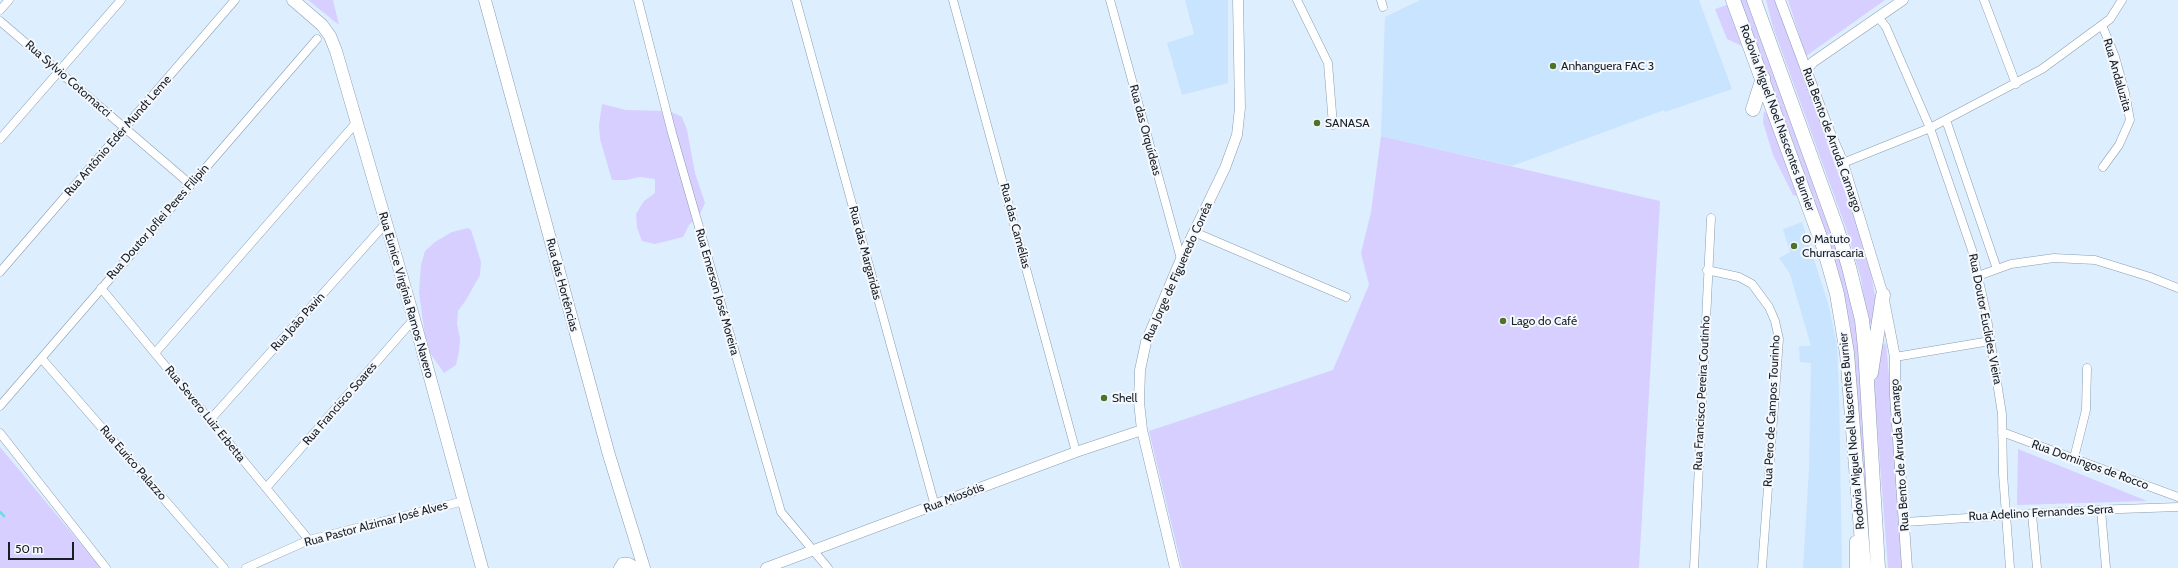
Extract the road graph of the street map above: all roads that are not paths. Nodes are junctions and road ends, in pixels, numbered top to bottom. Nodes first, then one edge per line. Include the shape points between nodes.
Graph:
1 (9, 0) edge
2 (121, 0) edge
3 (235, 0) edge
4 (293, 0) edge
5 (485, 0) edge
6 (638, 0) edge
7 (796, 0) edge
8 (953, 0) edge
9 (1110, 0) edge
10 (1238, 0) edge
11 (1297, 0) edge
12 (1733, 0) edge
13 (1754, 0) edge
14 (1780, 0) edge
15 (1903, 0) edge
16 (1984, 0) edge
17 (2122, 0) edge
18 (0, 10) edge
19 (1878, 17) junction
20 (0, 20) edge
21 (2102, 25) junction
22 (317, 39) dead end
23 (1806, 70) junction
24 (59, 71) junction
25 (1763, 78) junction
26 (2016, 84) junction
27 (1753, 109) dead end
28 (1946, 120) junction
29 (356, 123) junction
30 (1333, 125) dead end
31 (125, 128) junction
32 (1930, 128) junction
33 (0, 139) edge
34 (1843, 163) junction
35 (2103, 167) dead end
36 (190, 184) junction
37 (1711, 218) dead end
38 (386, 223) junction
39 (1194, 232) junction
40 (1181, 259) junction
41 (1997, 269) junction
42 (1707, 270) junction
43 (0, 272) edge
44 (1978, 276) junction
45 (102, 288) junction
46 (2178, 288) edge
47 (1883, 295) junction
48 (1346, 297) dead end
49 (414, 319) junction
50 (1990, 341) junction
51 (155, 353) junction
52 (1895, 357) junction
53 (42, 359) junction
54 (2087, 368) dead end
55 (1867, 391) junction
56 (0, 406) edge
57 (210, 420) junction
58 (1142, 430) junction
59 (2002, 432) junction
60 (0, 433) edge
61 (1076, 452) junction
62 (2074, 458) junction
63 (266, 488) junction
64 (1858, 496) junction
65 (2178, 497) edge
66 (464, 501) junction
67 (935, 506) junction
68 (2178, 507) edge
69 (2101, 510) junction
70 (2032, 514) junction
71 (2005, 515) junction
72 (1905, 522) junction
73 (309, 540) junction
74 (814, 551) junction
75 (620, 566) edge
76 (106, 568) edge
77 (224, 568) edge
78 (246, 568) edge
79 (482, 568) edge
80 (637, 568) edge
81 (644, 568) edge
82 (766, 568) edge
83 (828, 568) edge
84 (1175, 568) edge
85 (1694, 568) edge
86 (1762, 568) edge
87 (1855, 568) edge
88 (1864, 568) edge
89 (1878, 568) edge
90 (1907, 568) edge
91 (2010, 568) edge
92 (2037, 568) edge
93 (2106, 568) edge

1 - 18 street
2 - 24 street
3 - 31 street, Rua Antônio Eder Mundt Leme
4 - 29 main road, Rua Eunice Virgínia Ramos Navero via 322,25 330,36
5 - 81 main road, Rua das Hortências via 609,454
6 - 74 street, Rua Emerson José Moreira via 672,133 781,512
7 - 67 street, Rua das Margaridas
8 - 61 street, Rua das Camélias
9 - 40 street, Rua das Orquídeas
10 - 39 street, Rua Jorge de Figueredo Corrêa via 1240,108 1237,135 1225,168
11 - 30 street via 1328,63
12 - 25 highway, Rodovia Miguel Noel Nascentes Burnier
13 - 55 highway, Rodovia Miguel Noel Nascentes Burnier via 1849,267 1862,320
14 - 23 street, Rua Bento de Arruda Camargo
15 - 19 street
16 - 26 street
17 - 21 street via 2110,19
19 - 23 street via 1813,62
19 - 32 street, Rua Doutor Euclides Vieira via 1886,27
20 - 24 street, Rua Sylvio Cotomacci
21 - 26 street via 2042,69
21 - 35 street, Rua Andaluzita via 2115,56 2130,120 2119,145
22 - 36 street, Rua Doutor Joflei Peres Filipin
23 - 34 street, Rua Bento de Arruda Camargo
24 - 31 street, Rua Sylvio Cotomacci
24 - 33 street
25 - 27 highway
25 - 64 highway, Rodovia Miguel Noel Nascentes Burnier via 1824,248 1837,294 1847,353
26 - 28 street
28 - 32 street
28 - 41 street, Rua Doutor Euclides Vieira
29 - 38 main road, Rua Eunice Virgínia Ramos Navero
29 - 51 street
31 - 36 street, Rua Sylvio Cotomacci
31 - 43 street, Rua Antônio Eder Mundt Leme
32 - 34 street
32 - 44 street, Rua Doutor Euclides Vieira via 1972,250
34 - 47 street, Rua Bento de Arruda Camargo
36 - 45 street, Rua Doutor Joflei Peres Filipin
37 - 42 street, Rua Francisco Pereira Coutinho
38 - 49 main road, Rua Eunice Virgínia Ramos Navero
38 - 57 street, Rua João Pavin
39 - 40 street, Rua Jorge de Figueredo Corrêa
39 - 48 street
40 - 58 street, Rua Jorge de Figueredo Corrêa via 1146,342 1140,370
41 - 44 street
41 - 46 street via 2011,264 2054,258 2095,260
42 - 85 street, Rua Francisco Pereira Coutinho
42 - 86 street, Rua Pero de Campos Tourinho via 1739,277 1752,284 1769,307 1779,339
44 - 50 street, Rua Doutor Euclides Vieira
45 - 51 street, Rua Severo Luiz Erbetta
45 - 53 street, Rua Doutor Joflei Peres Filipin
47 - 52 street, Rua Bento de Arruda Camargo
47 - 55 highway via 1876,355
49 - 63 street, Rua Francisco Soares
49 - 66 main road, Rua Eunice Virgínia Ramos Navero
50 - 52 street
50 - 59 street, Rua Doutor Euclides Vieira via 2002,414
51 - 57 street, Rua Severo Luiz Erbetta
52 - 72 street, Rua Bento de Arruda Camargo via 1895,395
53 - 56 street, Rua Doutor Joflei Peres Filipin
53 - 77 street, Rua Eurico Palazzo
54 - 62 street via 2086,410
55 - 89 highway, Rodovia Miguel Noel Nascentes Burnier
57 - 63 street, Rua Severo Luiz Erbetta
58 - 61 street, Rua Miosótis
58 - 84 street, Rua Jorge de Figueredo Corrêa
59 - 62 street, Rua Domingos de Rocco
59 - 71 street, Rua Doutor Euclides Vieira
60 - 76 street
61 - 67 street, Rua Miosótis
62 - 65 street, Rua Domingos de Rocco
63 - 73 street, Rua Severo Luiz Erbetta
64 - 87 street
64 - 88 highway, Rodovia Miguel Noel Nascentes Burnier
66 - 73 street, Rua Pastor Alzimar José Alves
66 - 79 main road, Rua Eunice Virgínia Ramos Navero
67 - 74 street, Rua Miosótis
68 - 69 street, Rua Adelino Fernandes Serra
69 - 70 street, Rua Adelino Fernandes Serra
69 - 93 street
70 - 71 street, Rua Adelino Fernandes Serra
70 - 92 street
71 - 72 street, Rua Adelino Fernandes Serra
71 - 91 street, Rua Doutor Euclides Vieira
72 - 90 street, Rua Bento de Arruda Camargo
73 - 78 street, Rua Pastor Alzimar José Alves
74 - 82 street, Rua Miosótis
74 - 83 street, Rua Emerson José Moreira
75 - 80 street via 629,564

